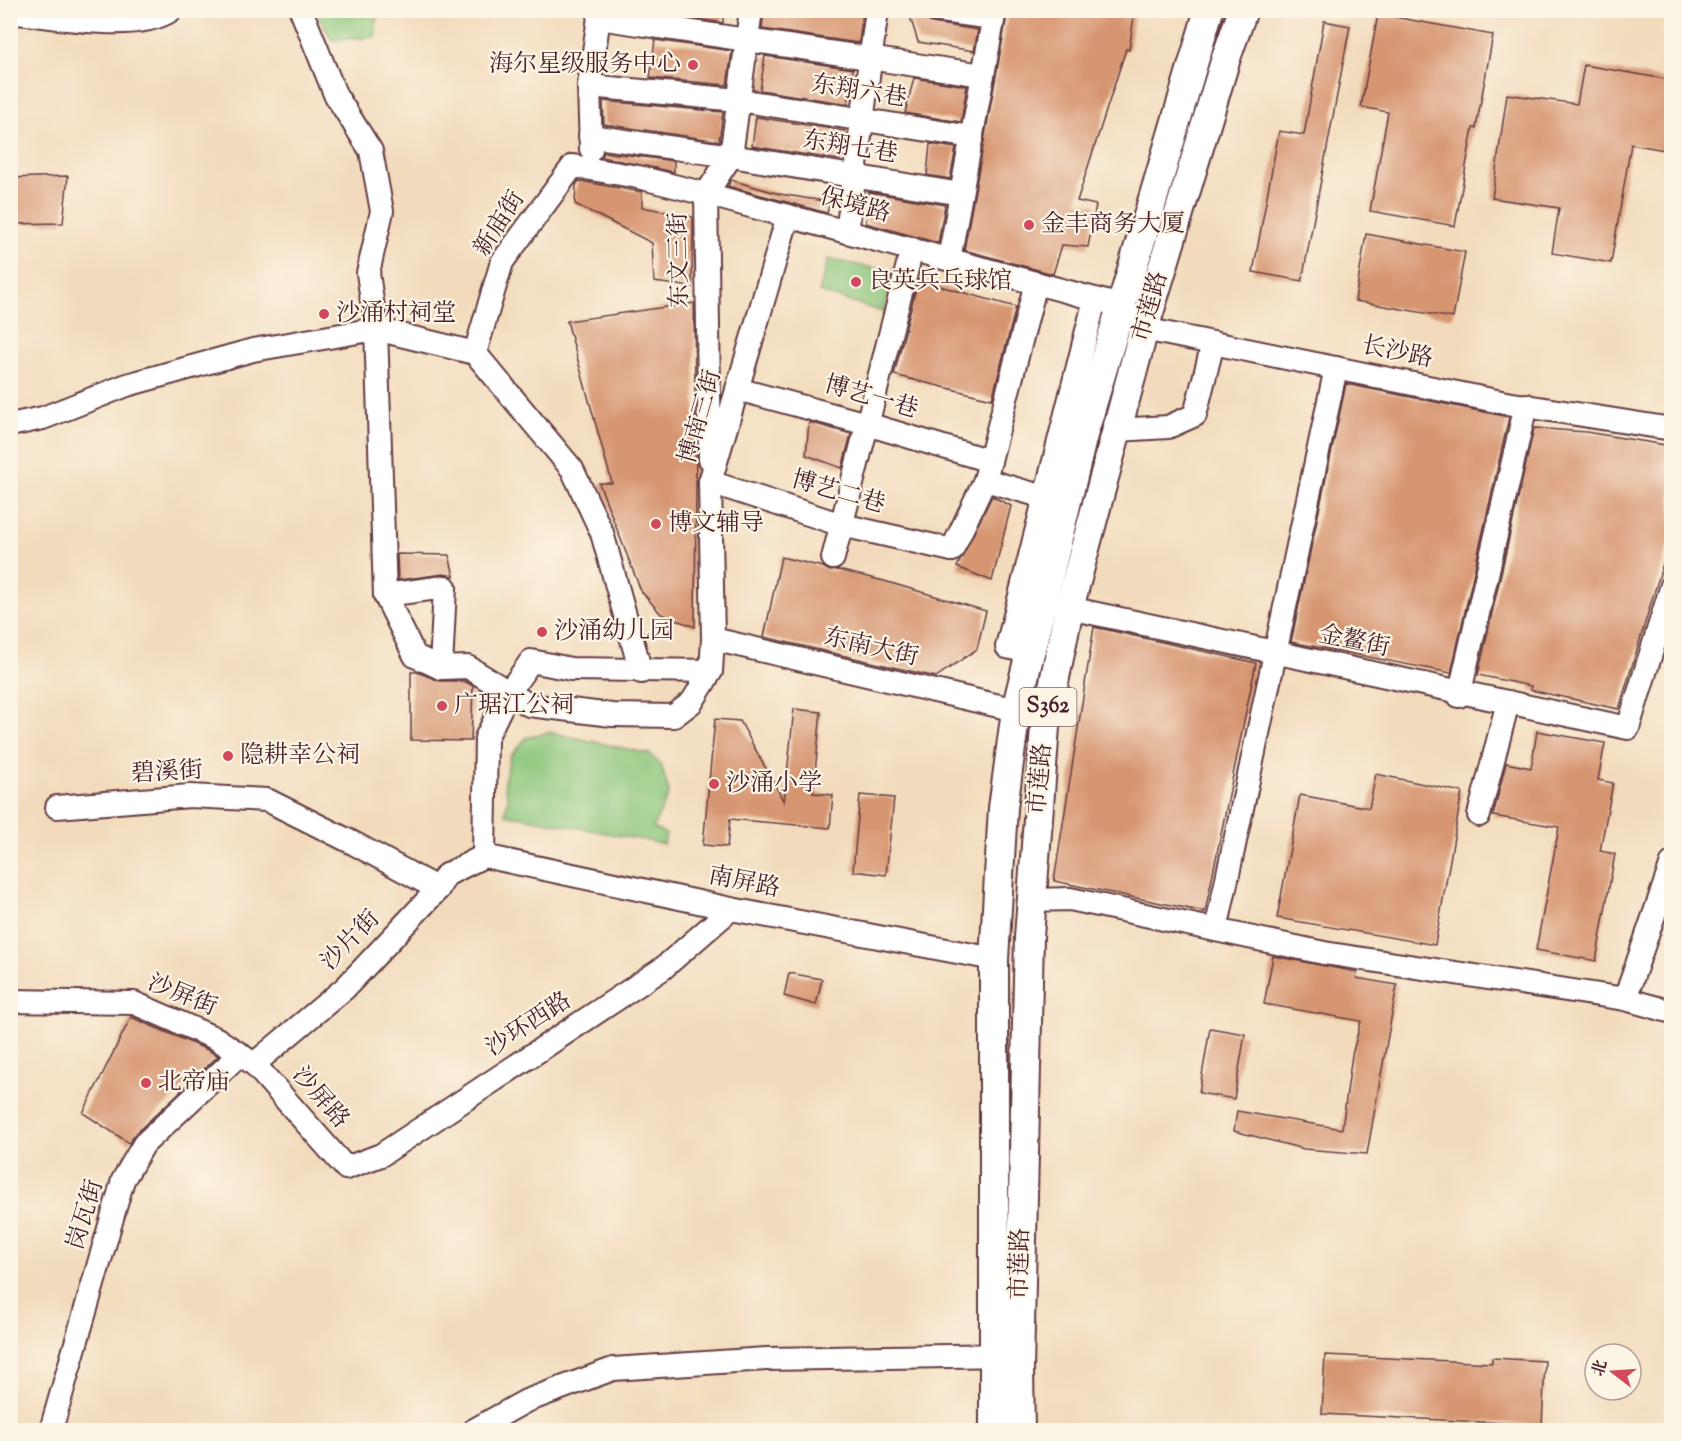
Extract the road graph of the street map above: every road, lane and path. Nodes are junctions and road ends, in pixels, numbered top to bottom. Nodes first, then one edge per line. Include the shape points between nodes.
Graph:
1 (171, 10) edge
2 (302, 10) edge
3 (751, 10) edge
4 (878, 10) edge
5 (934, 10) edge
6 (1209, 10) edge
7 (1243, 10) edge
8 (10, 12) edge
9 (599, 14) edge
10 (994, 14) edge
11 (747, 40) junction
12 (983, 75) junction
13 (589, 86) junction
14 (738, 100) junction
15 (590, 136) junction
16 (972, 137) junction
17 (730, 156) junction
18 (582, 168) junction
19 (706, 194) junction
20 (961, 194) junction
21 (788, 216) junction
22 (847, 232) junction
23 (912, 249) junction
24 (949, 259) junction
25 (1036, 283) junction
26 (1108, 302) junction
27 (376, 329) junction
28 (1144, 329) junction
29 (1213, 343) junction
30 (475, 353) junction
31 (1336, 368) junction
32 (737, 389) junction
33 (1526, 405) junction
34 (867, 424) junction
35 (10, 425) edge
36 (1671, 429) edge
37 (1117, 430) junction
38 (987, 470) junction
39 (710, 482) junction
40 (1066, 503) junction
41 (842, 525) junction
42 (833, 558) dead end
43 (1671, 585) edge
44 (385, 595) junction
45 (1069, 608) junction
46 (713, 639) junction
47 (1030, 652) junction
48 (1274, 652) junction
49 (441, 668) junction
50 (711, 671) junction
51 (641, 672) junction
52 (508, 693) junction
53 (1459, 696) dead end
54 (1508, 702) junction
55 (1016, 710) junction
56 (57, 807) dead end
57 (1479, 815) dead end
58 (484, 856) junction
59 (1671, 863) edge
60 (438, 889) junction
61 (1032, 900) junction
62 (731, 909) junction
63 (1216, 930) junction
64 (994, 959) junction
65 (1625, 999) junction
66 (10, 1001) edge
67 (1671, 1012) edge
68 (247, 1059) junction
69 (346, 1168) joint
70 (1006, 1355) junction
71 (51, 1431) edge
72 (474, 1431) edge
73 (994, 1431) edge
74 (1020, 1431) edge

1 - 8 street via 139,22
2 - 27 street via 335,94 371,151 382,211 368,273
3 - 11 street, 东文三街
4 - 22 street
5 - 10 street
6 - 26 main road, 市莲路 / S362
7 - 28 main road, 市莲路 / S362
9 - 11 street
9 - 13 street
10 - 12 street
11 - 12 street
11 - 14 street, 东文三街
12 - 16 street
13 - 14 street, 东翔六巷
13 - 15 street
14 - 16 street, 东翔六巷
14 - 17 street, 东文三街
15 - 17 street, 东翔七巷
15 - 18 street
16 - 20 street
17 - 19 street, 东文三街
17 - 20 street, 东翔七巷
18 - 19 street, 保境路
18 - 30 street, 新庙街 via 502,262
19 - 21 street, 保境路
19 - 39 street, 东文三街
20 - 24 street
21 - 22 street, 保境路
21 - 32 street, 博南三街
22 - 23 street, 保境路
23 - 24 street, 保境路
23 - 34 street
24 - 25 street, 保境路
25 - 26 street, 保境路
25 - 38 street
26 - 28 street
26 - 40 main road, 市莲路 / S362
26 - 47 street via 1007,647
27 - 30 street
27 - 35 street via 253,350 127,385 43,418
27 - 44 street
28 - 29 street, 长沙路
28 - 37 main road, 市莲路 / S362
29 - 31 street, 长沙路
29 - 37 street via 1195,416 1168,427
30 - 51 street via 572,469 602,533
31 - 33 street, 长沙路
31 - 48 street
32 - 34 street, 博艺一巷
32 - 39 street, 博南三街
33 - 36 street, 长沙路
33 - 53 street
34 - 38 street, 博艺一巷
34 - 41 street
37 - 45 main road, 市莲路 / S362
38 - 40 street, 博艺一巷
38 - 41 street, 博艺二巷 via 952,550
39 - 41 street, 博艺二巷
39 - 46 street, 博南三街
40 - 47 main road, 市莲路 / S362
41 - 42 street
43 - 54 street, 金鳌街 via 1628,728
44 - 49 street via 415,656
44 - 49 street via 445,586
45 - 48 street, 金鳌街
45 - 61 main road, 市莲路 / S362 via 1045,727
46 - 50 street, 博南三街
46 - 55 street, 东南大街
47 - 55 main road, 市莲路 / S362
48 - 54 street, 金鳌街
48 - 63 street
49 - 52 street via 468,667
50 - 51 street
50 - 52 street via 692,702 674,716 612,715 529,705
51 - 52 street via 571,669 531,662
52 - 58 street via 486,738
54 - 57 street
55 - 64 main road, 市莲路 / S362 via 1003,808
56 - 60 street, 碧溪街 via 190,796 267,800
58 - 60 street, 沙片街 via 446,875
58 - 62 street, 南屏路
59 - 65 street
60 - 68 street, 沙片街 via 345,988
61 - 63 street via 1071,899
61 - 70 main road, 市莲路 / S362
62 - 64 street, 南屏路
62 - 69 street, 沙环西路 via 662,969 381,1155
63 - 65 street via 1324,953
64 - 70 main road, 市莲路 / S362
65 - 67 street
66 - 68 street, 沙屏街 via 134,1003 217,1039
68 - 69 street, 沙屏路
68 - 71 street, 岗瓦街 via 144,1144 123,1180
70 - 72 street via 766,1359 613,1369 526,1401
70 - 73 main road, 市莲路 / S362
70 - 74 main road, 市莲路 / S362

